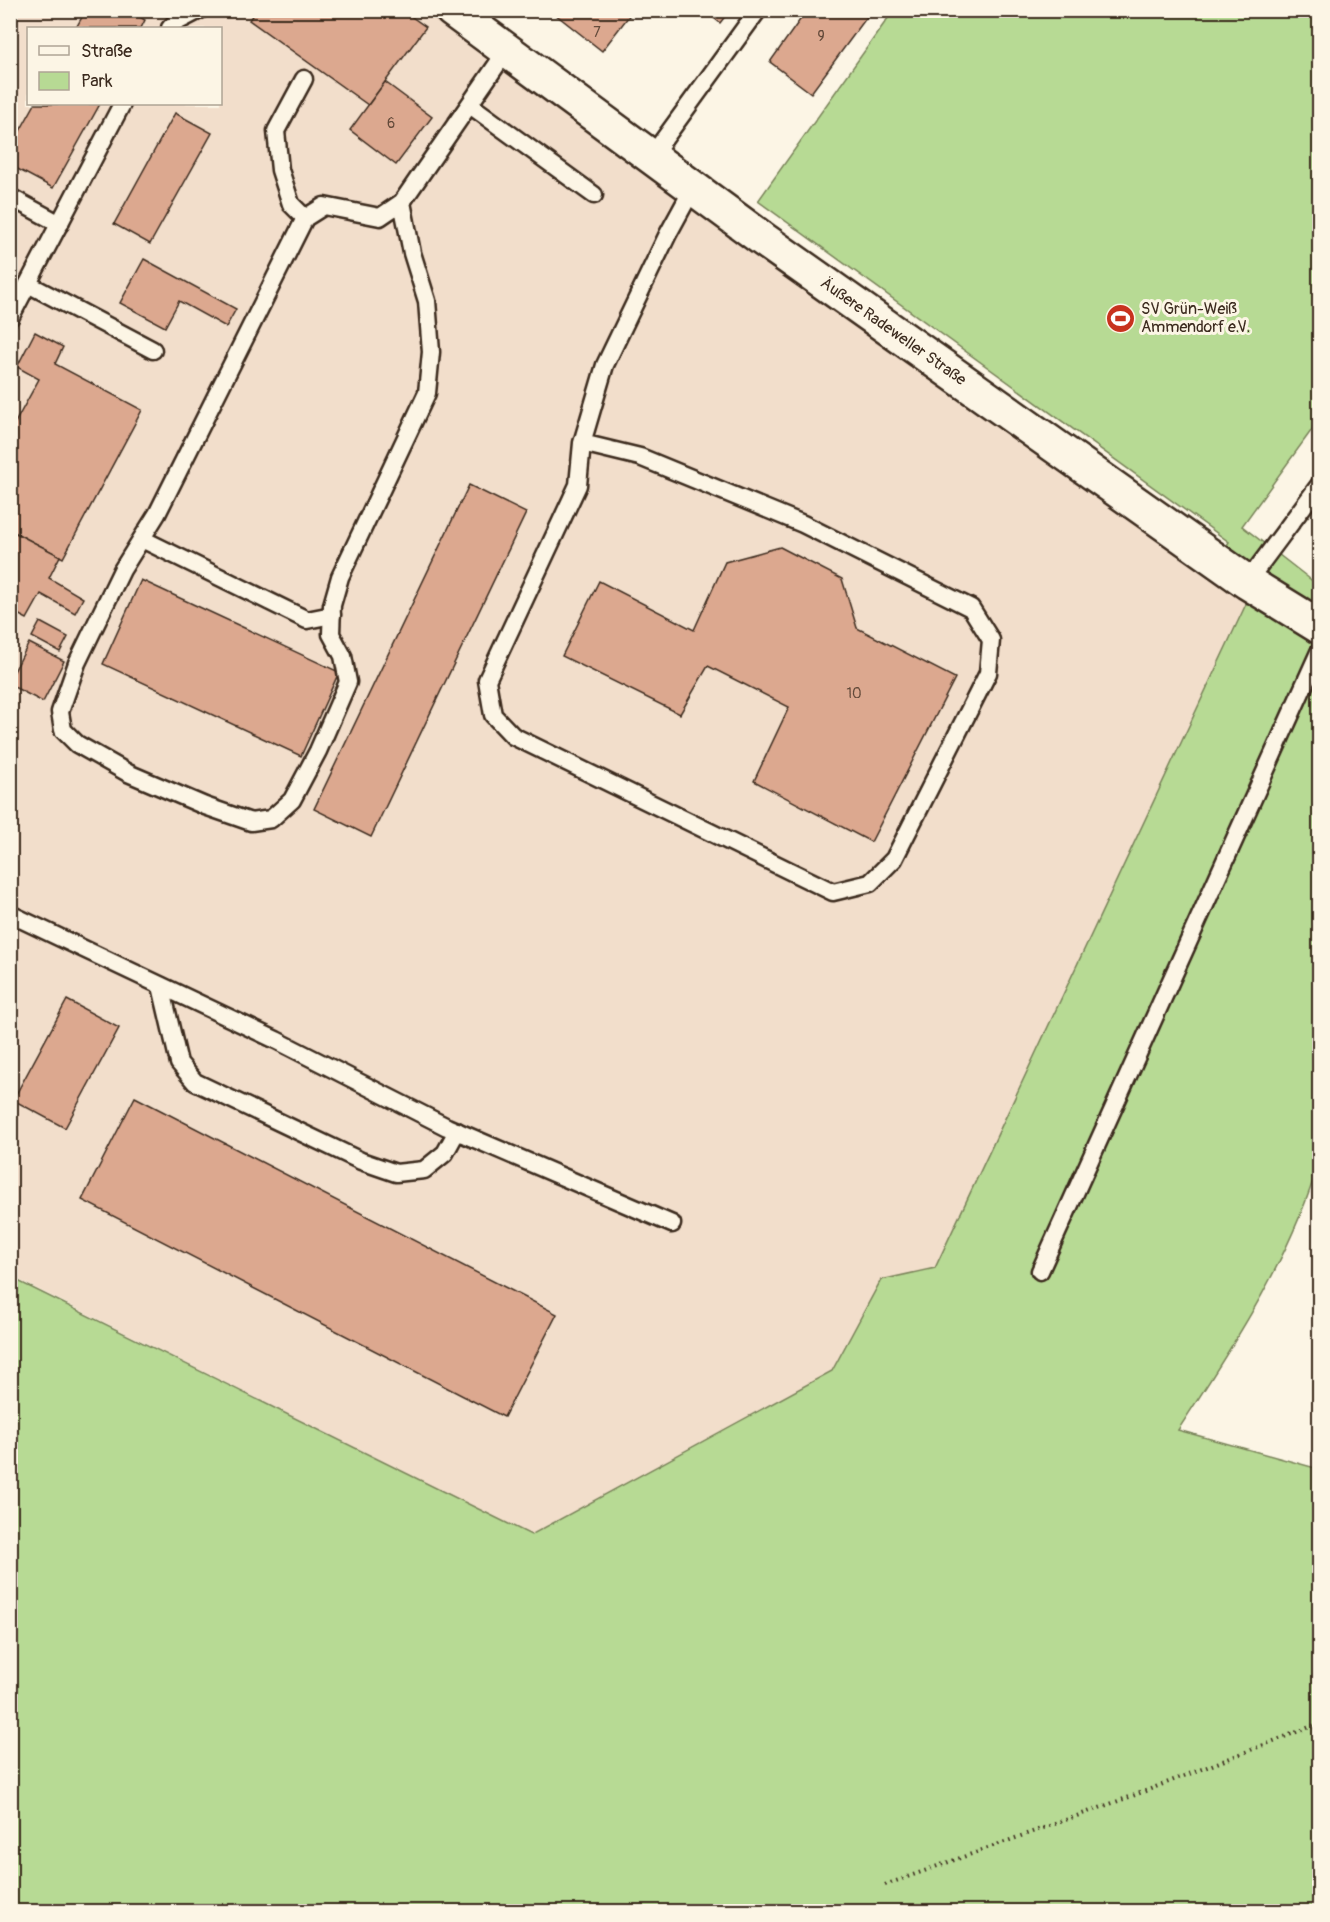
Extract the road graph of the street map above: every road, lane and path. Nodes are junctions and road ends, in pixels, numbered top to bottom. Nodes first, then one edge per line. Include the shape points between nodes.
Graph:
1 (759, 10) edge
2 (188, 13) edge
3 (463, 19) edge
4 (171, 27) edge
5 (507, 51) junction
6 (304, 79) dead end
7 (121, 105) edge
8 (470, 105) junction
9 (651, 157) junction
10 (693, 188) junction
11 (594, 195) dead end
12 (10, 197) edge
13 (402, 202) junction
14 (305, 218) junction
15 (60, 224) junction
16 (28, 284) junction
17 (10, 318) edge
18 (153, 350) dead end
19 (582, 443) junction
20 (1320, 484) edge
21 (142, 538) junction
22 (1247, 582) junction
23 (332, 615) junction
24 (1320, 627) edge
25 (1320, 650) edge
26 (10, 914) edge
27 (161, 986) junction
28 (457, 1131) junction
29 (672, 1224) dead end
30 (1040, 1271) dead end
31 (1320, 1723) edge
32 (885, 1885) dead end

1 - 9 lane
2 - 4 lane
3 - 5 street, Äußere Radeweller Straße
5 - 8 lane
5 - 9 street, Äußere Radeweller Straße
6 - 14 lane via 276,131 280,170 291,204
7 - 15 lane
8 - 11 lane
8 - 13 lane
9 - 10 street, Äußere Radeweller Straße
10 - 19 lane via 605,365
10 - 22 street, Äußere Radeweller Straße
12 - 15 lane
13 - 14 lane via 380,216 324,206
13 - 23 lane via 427,301 431,352 427,393 340,577
14 - 21 lane
15 - 16 lane
16 - 17 lane
16 - 18 lane
19 - 19 lane via 578,485 487,680 493,715 513,736 833,892 870,883 894,859 988,673 991,640 971,608 803,524 640,457
20 - 22 lane
21 - 23 lane via 307,620
21 - 23 lane via 77,663 60,712 63,730 77,744 128,773 205,806 251,822 271,819 292,800 348,682 343,656 331,634
22 - 24 street, Äußere Radeweller Straße
25 - 30 lane
26 - 27 lane
27 - 28 lane
27 - 28 lane via 179,1064 195,1082 361,1161 396,1173 424,1170 445,1153
28 - 29 lane
31 - 32 path

